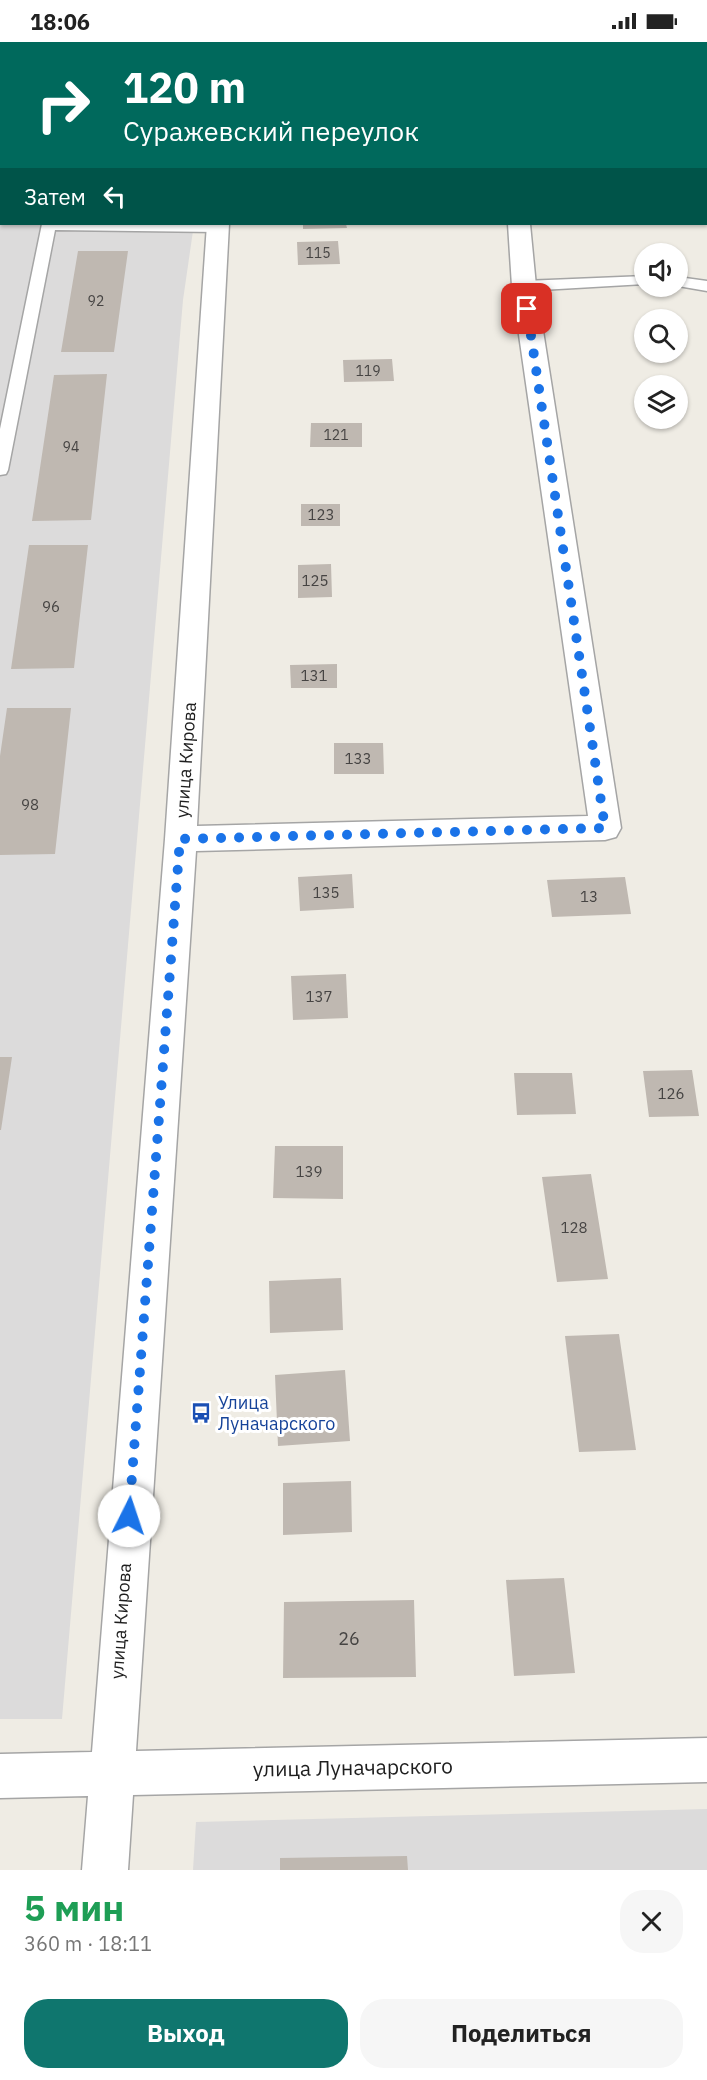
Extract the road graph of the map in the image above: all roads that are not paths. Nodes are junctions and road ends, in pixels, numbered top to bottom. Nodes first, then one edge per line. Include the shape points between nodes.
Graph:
1 (49, 225) edge
2 (519, 225) edge
3 (217, 226) edge
4 (634, 281) edge
5 (688, 283) edge
6 (524, 286) junction
7 (707, 286) edge
8 (0, 470) edge
9 (180, 839) junction
10 (707, 1760) edge
11 (110, 1773) junction
12 (0, 1776) edge
13 (105, 1870) edge

1 - 3 lane
1 - 8 lane
2 - 6 street
3 - 9 street, улица Кирова
4 - 6 lane
5 - 7 lane
6 - 9 street via 605,828
9 - 11 street, улица Кирова
10 - 11 street, улица Луначарского
11 - 12 street, улица Луначарского
11 - 13 street, улица Кирова

